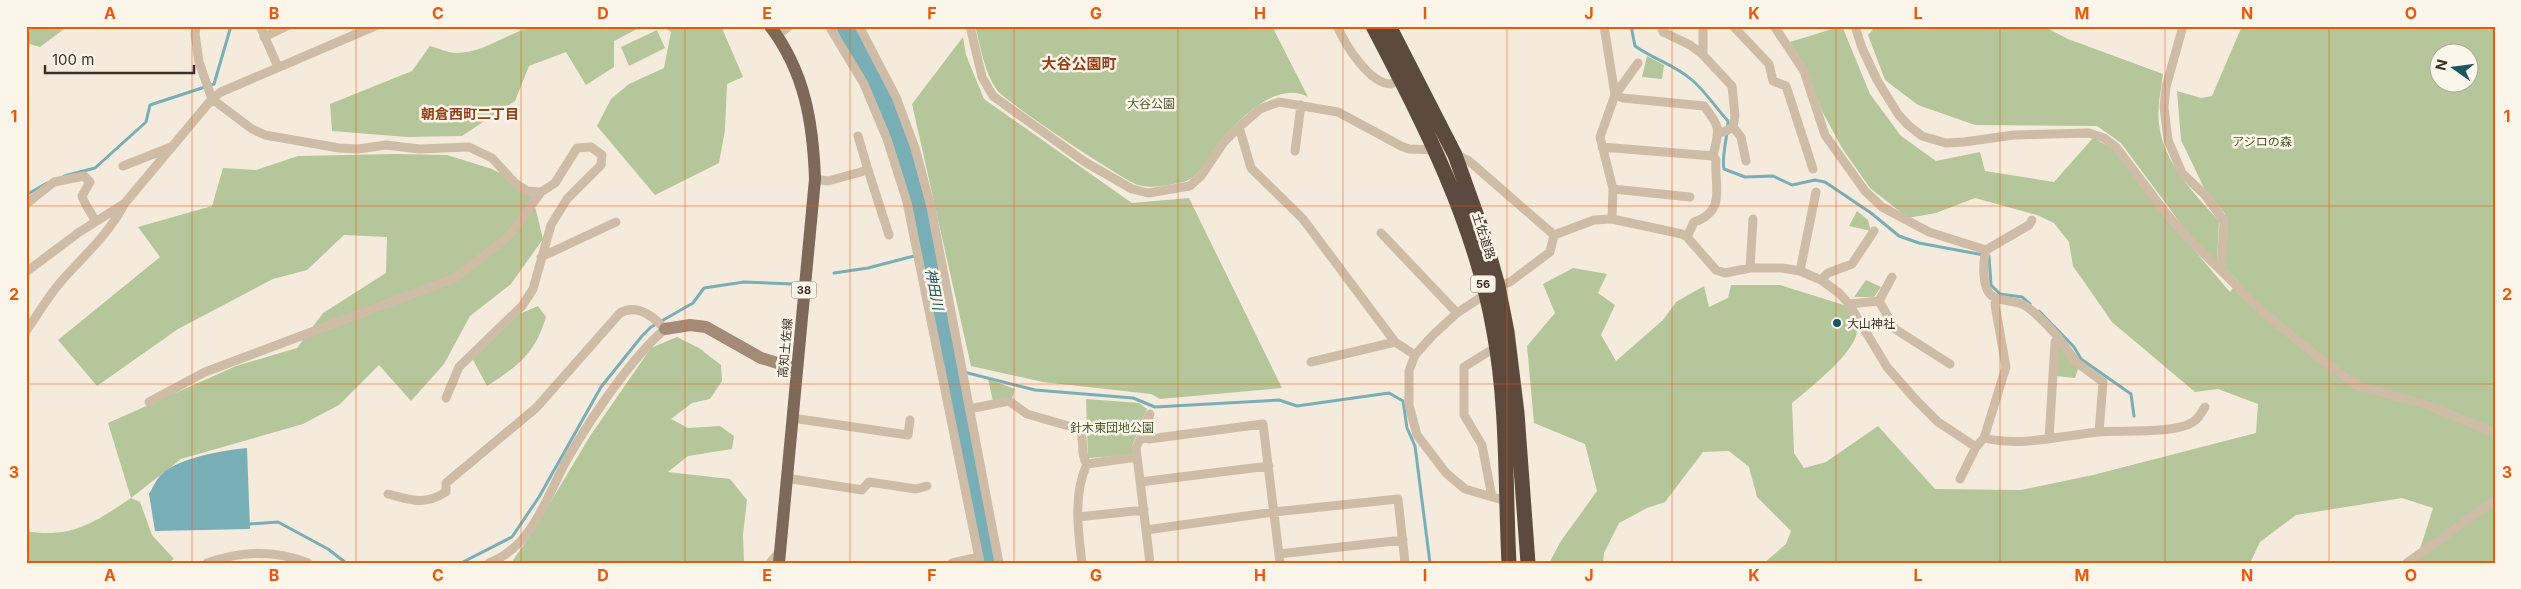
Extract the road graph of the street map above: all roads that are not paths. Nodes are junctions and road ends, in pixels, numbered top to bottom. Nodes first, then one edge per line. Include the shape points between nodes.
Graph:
1 (196, 26) edge
2 (260, 26) edge
3 (287, 26) edge
4 (375, 26) edge
5 (789, 26) edge
6 (829, 26) edge
7 (858, 26) edge
8 (970, 26) edge
9 (1337, 26) edge
10 (1373, 26) edge
11 (1389, 26) edge
12 (1604, 26) edge
13 (1661, 26) edge
14 (1703, 26) edge
15 (1733, 26) edge
16 (1774, 26) edge
17 (1855, 26) edge
18 (2182, 26) edge
19 (774, 31) edge
20 (264, 37) junction
21 (1702, 54) junction
22 (1638, 63) dead end
23 (278, 67) junction
24 (1400, 79) junction
25 (1615, 95) junction
26 (212, 100) junction
27 (1301, 104) junction
28 (1240, 127) junction
29 (1727, 130) junction
30 (858, 136) dead end
31 (174, 146) junction
32 (1602, 147) junction
33 (1435, 150) junction
34 (1295, 151) dead end
35 (1456, 155) junction
36 (1713, 156) junction
37 (1746, 162) dead end
38 (123, 166) dead end
39 (1813, 169) dead end
40 (868, 170) junction
41 (815, 179) junction
42 (1613, 189) junction
43 (540, 192) junction
44 (1816, 192) dead end
45 (1690, 197) dead end
46 (125, 203) junction
47 (26, 204) edge
48 (1612, 219) junction
49 (1754, 219) dead end
50 (2032, 220) dead end
51 (95, 221) junction
52 (616, 222) dead end
53 (1874, 231) dead end
54 (1382, 233) dead end
55 (888, 235) dead end
56 (1554, 235) junction
57 (1687, 237) junction
58 (1986, 250) junction
59 (542, 257) junction
60 (1750, 268) junction
61 (2221, 270) junction
62 (1800, 271) junction
63 (26, 272) edge
64 (1892, 277) dead end
65 (1821, 280) junction
66 (1492, 290) junction
67 (1996, 298) junction
68 (1879, 301) junction
69 (1849, 304) junction
70 (1457, 313) junction
71 (665, 329) junction
72 (26, 330) edge
73 (2058, 337) junction
74 (1396, 342) junction
75 (1496, 347) junction
76 (1416, 355) junction
77 (1311, 362) dead end
78 (1950, 364) dead end
79 (797, 369) junction
80 (446, 398) dead end
81 (149, 402) dead end
82 (2205, 407) dead end
83 (969, 409) junction
84 (1150, 414) dead end
85 (792, 418) junction
86 (910, 420) dead end
87 (2099, 432) junction
88 (2495, 433) edge
89 (1141, 437) junction
90 (1984, 438) junction
91 (2049, 439) junction
92 (1976, 447) junction
93 (1137, 457) junction
94 (1086, 464) junction
95 (1268, 466) junction
96 (786, 478) junction
97 (1960, 479) dead end
98 (1140, 482) junction
99 (927, 486) dead end
100 (388, 494) dead end
101 (1499, 499) junction
102 (2495, 500) edge
103 (1144, 510) junction
104 (1274, 512) junction
105 (1078, 517) junction
106 (1146, 530) junction
107 (1403, 540) junction
108 (779, 558) edge
109 (1280, 558) edge
110 (979, 560) edge
111 (1147, 562) edge
112 (206, 563) edge
113 (308, 563) edge
114 (489, 563) edge
115 (770, 563) edge
116 (952, 563) edge
117 (999, 563) edge
118 (1082, 563) edge
119 (1406, 563) edge
120 (1509, 563) edge
121 (1528, 563) edge
122 (2407, 563) edge

1 - 26 street via 196,49
2 - 20 street
3 - 20 street
4 - 23 street
5 - 19 street
6 - 110 street via 864,84 907,202
7 - 83 street via 896,97 915,148 931,206
8 - 28 street via 982,77 993,96 1085,162 1132,189 1148,193 1190,186 1213,161 1224,142
9 - 24 street via 1346,46 1380,81 1391,84
10 - 24 highway, 土佐道路 / 56
11 - 35 highway, 土佐道路 / 56
12 - 25 street
13 - 21 street via 1663,32
14 - 21 street
15 - 39 street via 1770,64 1773,81 1786,86
16 - 58 street via 1804,71 1825,135 1865,191 1882,207 1929,232
17 - 61 street via 1877,80 1898,114 1922,136 1946,143 2014,135 2089,133 2104,138 2116,147 2171,219
18 - 61 street via 2166,87 2164,107 2168,140 2182,173 2205,195 2224,221
19 - 41 main road, 高知土佐線 / 38 via 792,60 809,106
20 - 23 street
21 - 29 street via 1732,86 1735,116
22 - 25 street
23 - 26 street via 221,92
24 - 33 highway, 土佐道路 / 56
25 - 29 street via 1704,106
25 - 32 street via 1600,137
26 - 31 street
26 - 43 street via 265,135 339,148 386,145 418,149 469,148 492,158 527,191
27 - 28 street via 1269,104
27 - 33 street via 1338,112 1409,149
27 - 34 street
28 - 74 street via 1251,168 1303,219
29 - 36 street
29 - 37 street via 1741,137
30 - 40 street
31 - 38 street
31 - 46 street
32 - 36 street
32 - 42 street
33 - 35 street
33 - 66 highway, 土佐道路 / 56
35 - 56 street via 1469,161
35 - 66 highway, 土佐道路 / 56 via 1484,236
36 - 57 street via 1716,160 1713,212 1707,218 1694,222
40 - 41 street via 828,182
40 - 55 street
41 - 79 main road, 高知土佐線 / 38
42 - 45 street
42 - 48 street
43 - 59 street via 555,182 577,148 591,148 602,155 601,165 567,199 551,225
43 - 81 street via 510,236 455,278 206,372
44 - 62 street
46 - 51 street
46 - 72 street via 116,220 63,279
47 - 51 street via 54,182 84,176 90,182 82,196
48 - 56 street via 1594,220
48 - 57 street
49 - 60 street
50 - 58 street via 2029,225
51 - 63 street
52 - 59 street
53 - 65 street via 1852,264 1828,273
54 - 70 street
56 - 66 street via 1550,252 1510,282
57 - 60 street via 1716,270 1726,273
58 - 67 street via 1986,286 1990,295
59 - 80 street via 533,289 522,306 459,367
60 - 62 street
61 - 88 street via 2264,313 2358,386 2427,405
62 - 65 street
64 - 68 street
65 - 69 street
66 - 70 street
66 - 75 highway, 土佐道路 / 56
66 - 121 highway, 土佐道路 / 56 via 1507,332 1517,413
67 - 73 street via 2026,306
67 - 90 street via 2006,367
68 - 69 street
68 - 78 street via 1895,329
69 - 92 street via 1887,367 1915,399 1938,422
70 - 76 street
71 - 79 street via 690,325 706,328 762,358
71 - 100 street via 654,318 628,308 620,313 536,408 446,483 446,492 433,500 420,502
71 - 114 street via 650,342 589,424 543,509 523,538 510,552
73 - 87 street via 2076,362 2103,382
73 - 91 street via 2055,342
74 - 76 street
74 - 77 street
75 - 101 highway, 土佐道路 / 56 via 1505,414
75 - 101 street via 1464,367 1464,415 1482,445
76 - 101 street via 1409,372 1408,394 1410,417 1417,435 1446,474 1465,489
79 - 85 main road, 高知土佐線 / 38
82 - 87 street via 2193,422 2163,430
83 - 94 street via 1009,401 1027,414 1079,429 1082,433 1081,457
83 - 117 street
84 - 89 street
85 - 86 street via 908,435
85 - 96 main road, 高知土佐線 / 38
87 - 91 street
89 - 93 street via 1136,448
89 - 95 street via 1149,439 1263,424
90 - 91 street via 1995,441
90 - 92 street
92 - 97 street
93 - 94 street
93 - 98 street
94 - 105 street via 1081,477
95 - 98 street
95 - 104 street
96 - 99 street via 862,490 869,482 916,489
96 - 108 main road, 高知土佐線 / 38
98 - 103 street
101 - 120 highway, 土佐道路 / 56
102 - 122 street
103 - 105 street
103 - 106 street
104 - 106 street
104 - 107 street via 1398,499
104 - 109 street
105 - 118 street
106 - 111 street
107 - 109 street
107 - 119 street
108 - 115 street
110 - 116 street
112 - 113 street via 246,553 271,553

